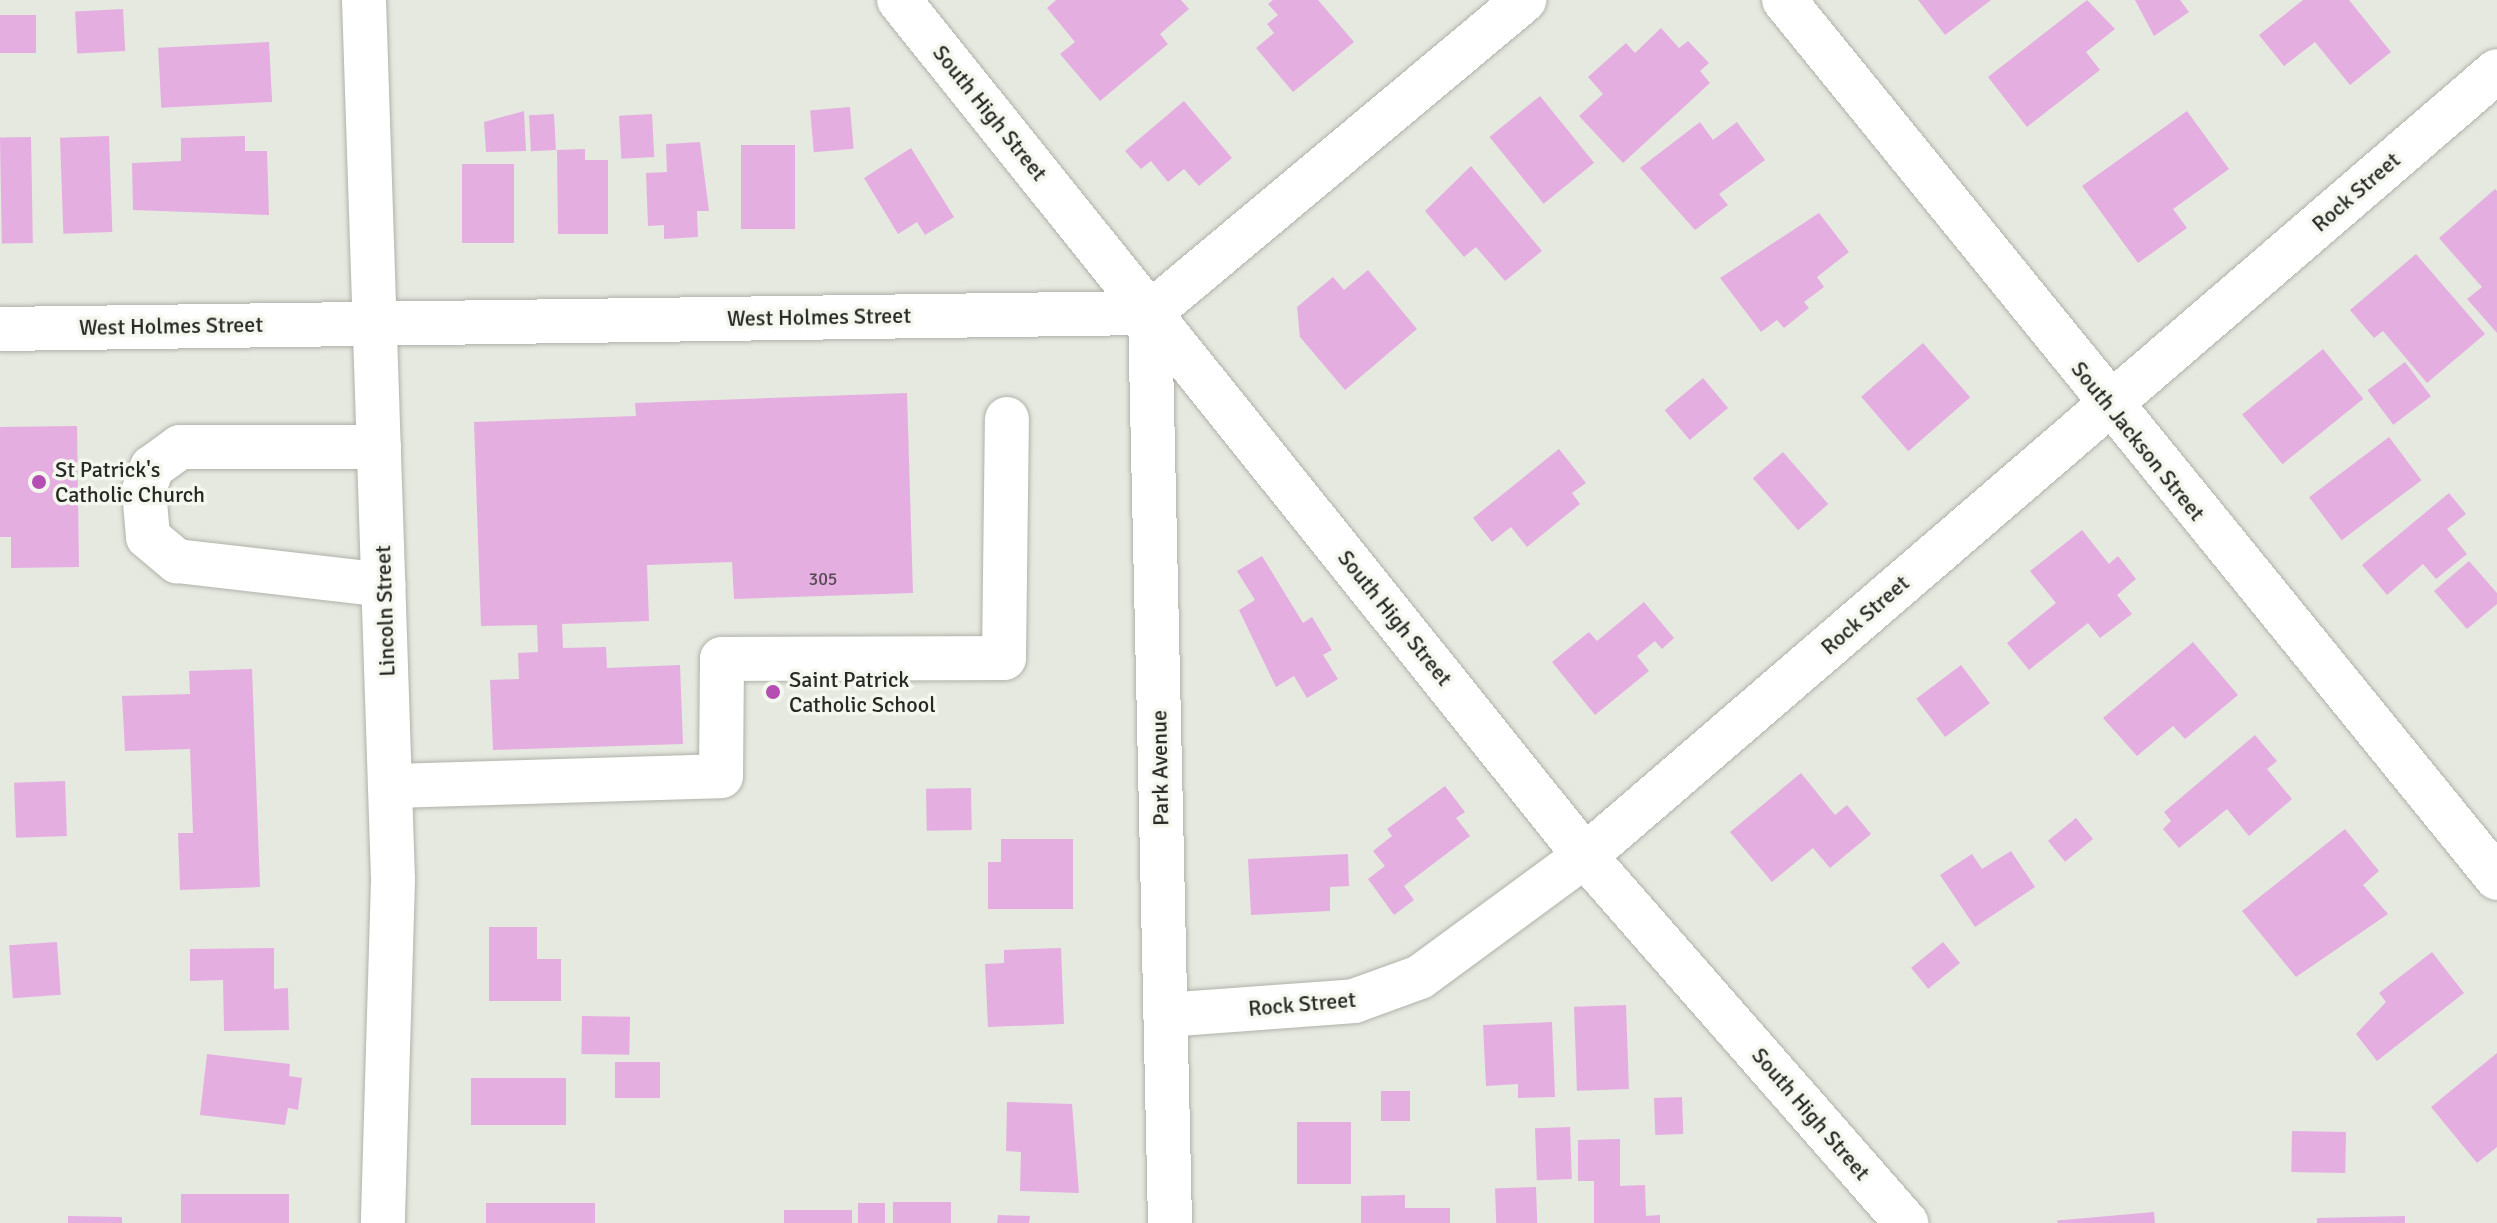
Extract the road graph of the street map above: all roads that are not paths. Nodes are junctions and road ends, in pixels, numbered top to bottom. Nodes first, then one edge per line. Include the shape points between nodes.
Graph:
1 (364, 0) edge
2 (899, 0) edge
3 (1524, 0) edge
4 (1784, 0) edge
5 (2497, 71) edge
6 (1150, 313) junction
7 (375, 323) junction
8 (0, 329) edge
9 (2108, 405) junction
10 (1007, 419) dead end
11 (379, 447) junction
12 (384, 585) junction
13 (390, 786) junction
14 (1585, 856) junction
15 (2497, 878) edge
16 (1165, 1015) junction
17 (383, 1223) edge
18 (1170, 1223) edge
19 (1906, 1223) edge

1 - 7 street, Lincoln Street
2 - 6 street, South High Street
3 - 6 street
4 - 9 street, South Jackson Street
5 - 9 street, Rock Street
6 - 7 street, West Holmes Street
6 - 14 street, South High Street
6 - 16 street, Park Avenue
7 - 8 street, West Holmes Street
7 - 11 street, Lincoln Street
9 - 14 street, Rock Street
9 - 15 street, South Jackson Street
10 - 13 street via 1004,658 722,659 721,776
11 - 12 street, Lincoln Street
11 - 12 street via 180,447 152,467 144,490 148,537 177,561
12 - 13 street, Lincoln Street
13 - 17 street, Lincoln Street
14 - 16 street, Rock Street via 1420,977 1384,993
14 - 19 street, South High Street
16 - 18 street, Park Avenue

